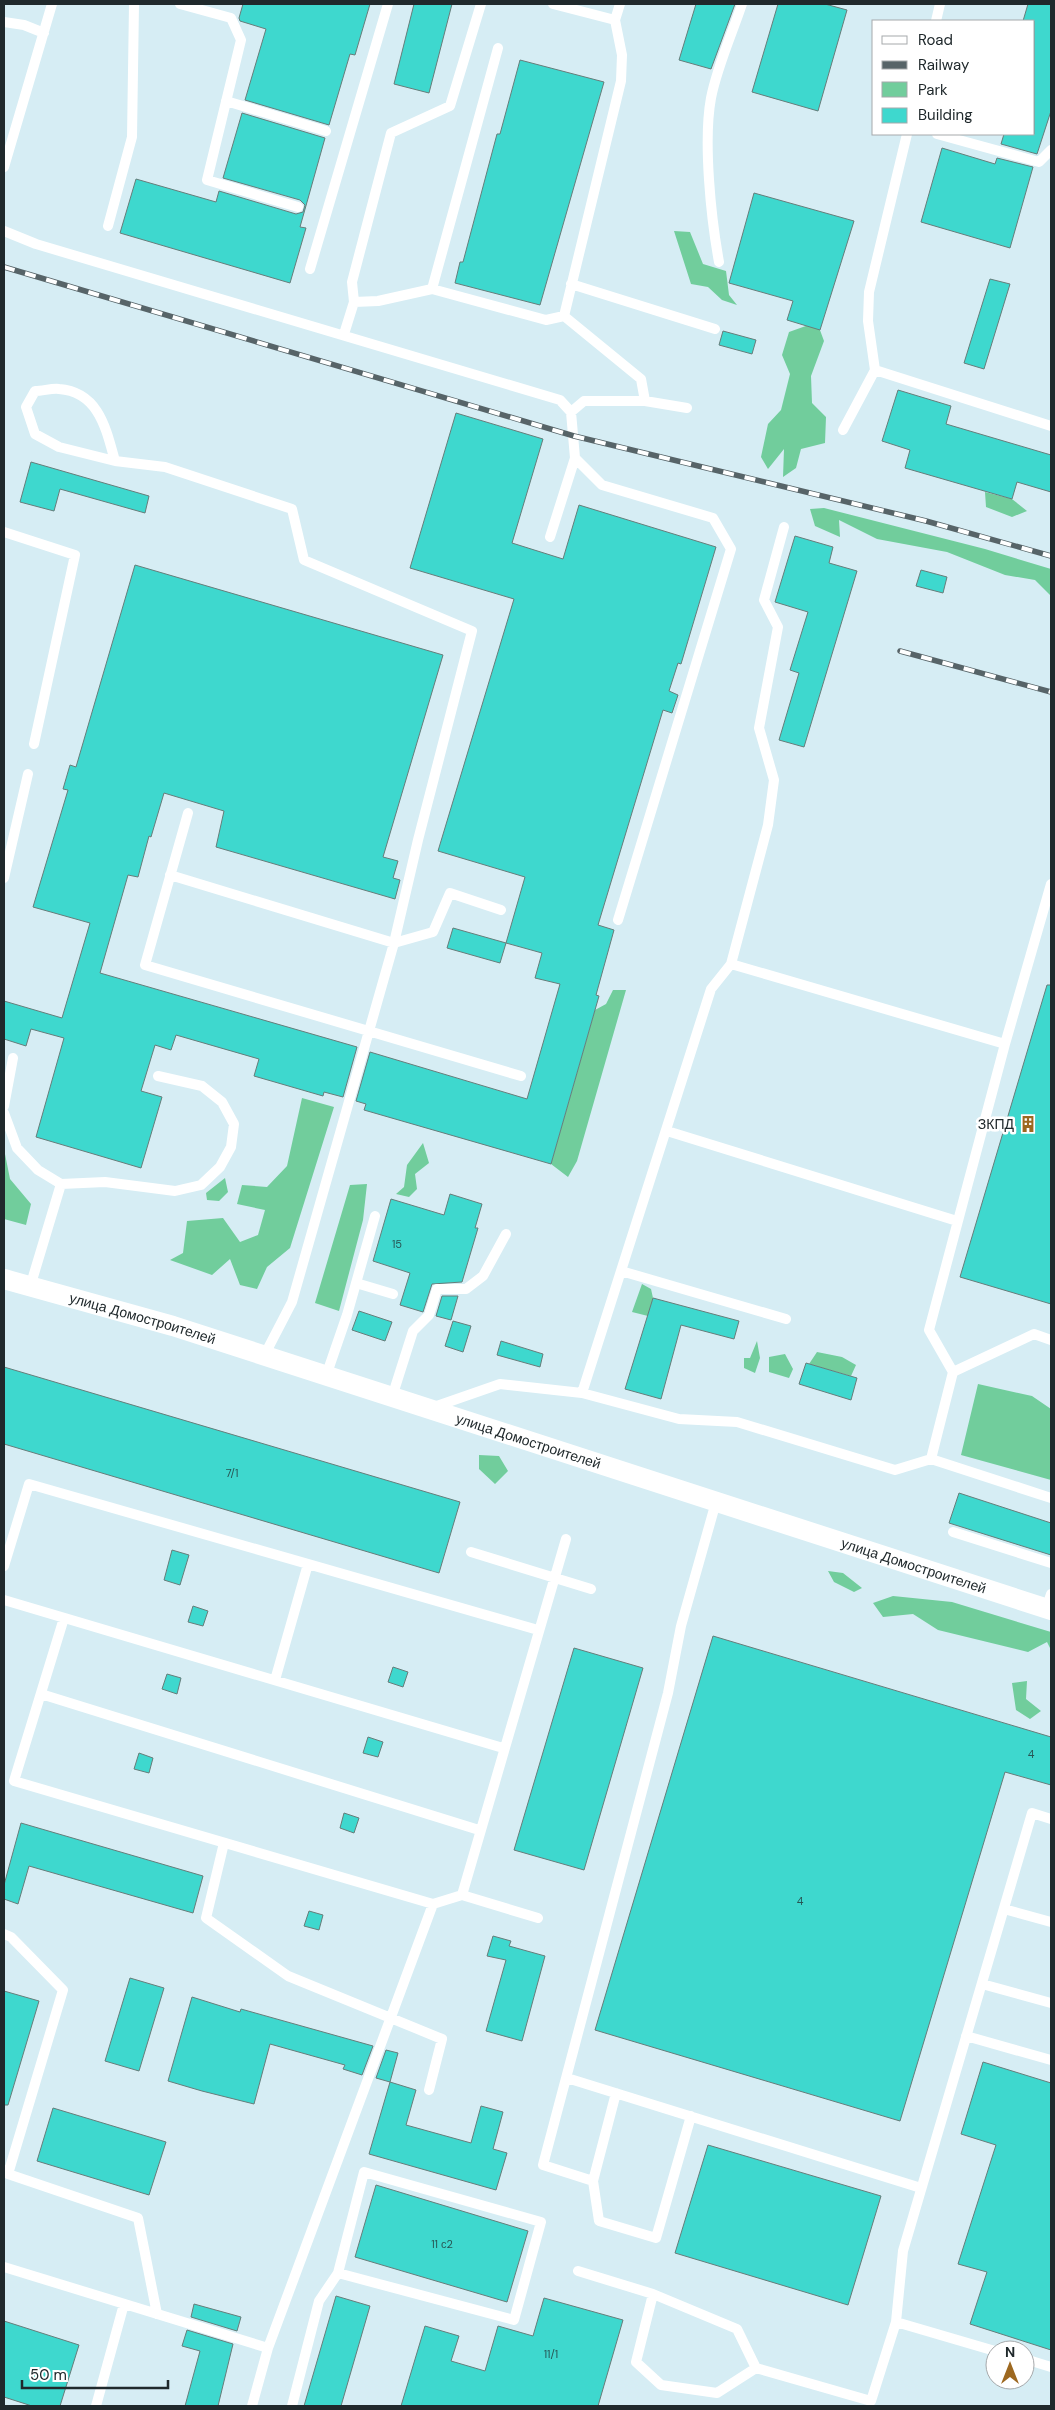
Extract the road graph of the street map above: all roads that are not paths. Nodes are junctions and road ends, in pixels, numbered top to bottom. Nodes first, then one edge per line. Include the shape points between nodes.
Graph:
1 (52, 4) edge
2 (134, 4) edge
3 (180, 4) edge
4 (388, 4) edge
5 (481, 4) edge
6 (553, 4) edge
7 (620, 4) edge
8 (742, 4) edge
9 (940, 4) edge
10 (615, 20) junction
11 (936, 20) edge
12 (4, 22) edge
13 (44, 32) junction
14 (498, 48) dead end
15 (226, 101) junction
16 (326, 131) dead end
17 (907, 135) edge
18 (941, 135) edge
19 (1051, 150) edge
20 (4, 167) edge
21 (298, 207) dead end
22 (108, 226) dead end
23 (4, 231) edge
24 (719, 262) dead end
25 (310, 269) dead end
26 (571, 284) junction
27 (432, 289) junction
28 (354, 302) junction
29 (564, 316) junction
30 (715, 329) dead end
31 (344, 334) junction
32 (875, 370) junction
33 (646, 401) junction
34 (687, 408) dead end
35 (571, 412) junction
36 (1051, 426) edge
37 (843, 430) dead end
38 (575, 458) junction
39 (115, 461) junction
40 (784, 527) dead end
41 (4, 532) edge
42 (550, 537) dead end
43 (34, 744) dead end
44 (28, 774) dead end
45 (188, 813) dead end
46 (170, 875) junction
47 (4, 878) edge
48 (1051, 884) edge
49 (502, 910) dead end
50 (618, 920) dead end
51 (394, 943) junction
52 (731, 964) junction
53 (369, 1032) junction
54 (1005, 1044) junction
55 (12, 1058) dead end
56 (158, 1076) dead end
57 (521, 1076) dead end
58 (4, 1106) edge
59 (4, 1113) edge
60 (667, 1131) junction
61 (61, 1184) junction
62 (375, 1216) dead end
63 (957, 1221) junction
64 (506, 1234) dead end
65 (621, 1271) junction
66 (4, 1279) edge
67 (356, 1283) junction
68 (30, 1287) junction
69 (393, 1294) dead end
70 (786, 1319) dead end
71 (1051, 1340) edge
72 (264, 1356) junction
73 (953, 1372) junction
74 (326, 1376) junction
75 (582, 1393) junction
76 (392, 1397) junction
77 (428, 1409) junction
78 (931, 1459) junction
79 (1051, 1498) edge
80 (716, 1502) junction
81 (953, 1532) dead end
82 (566, 1538) dead end
83 (472, 1552) dead end
84 (1051, 1563) edge
85 (308, 1564) junction
86 (4, 1566) edge
87 (554, 1578) junction
88 (591, 1589) dead end
89 (4, 1600) edge
90 (1050, 1604) edge
91 (64, 1618) junction
92 (538, 1630) junction
93 (275, 1680) junction
94 (41, 1694) junction
95 (503, 1748) junction
96 (1051, 1819) edge
97 (479, 1830) junction
98 (224, 1843) junction
99 (462, 1894) junction
100 (433, 1904) junction
101 (1004, 1909) junction
102 (538, 1918) dead end
103 (1051, 1922) edge
104 (4, 1934) edge
105 (982, 1984) junction
106 (1051, 2003) edge
107 (391, 2017) junction
108 (966, 2036) junction
109 (1051, 2060) edge
110 (567, 2078) junction
111 (429, 2090) dead end
112 (616, 2093) junction
113 (691, 2116) junction
114 (6, 2172) edge
115 (593, 2181) junction
116 (922, 2188) junction
117 (4, 2267) edge
118 (578, 2271) dead end
119 (338, 2273) junction
120 (653, 2294) junction
121 (124, 2304) junction
122 (156, 2314) junction
123 (896, 2322) junction
124 (985, 2347) edge
125 (268, 2348) junction
126 (1035, 2362) edge
127 (1051, 2366) edge
128 (756, 2368) junction
129 (96, 2406) edge
130 (252, 2406) edge
131 (292, 2406) edge

1 - 13 lane
2 - 22 lane via 132,137
3 - 15 lane via 231,18 241,40
4 - 25 lane
5 - 28 lane via 450,106 391,133 352,282
6 - 10 lane
7 - 10 lane
8 - 24 lane via 711,98 708,127
9 - 11 lane
10 - 26 lane via 622,55 620,81
12 - 13 lane
13 - 20 lane
14 - 27 lane
15 - 16 lane
15 - 21 lane via 206,180
17 - 32 lane via 868,292 868,321
18 - 19 lane via 1039,162
23 - 31 lane via 36,244
26 - 29 lane
26 - 30 lane
27 - 28 lane via 378,301
27 - 29 lane via 546,320
28 - 31 lane
29 - 33 lane via 641,379
31 - 35 lane via 560,400
32 - 36 lane
32 - 37 lane
33 - 34 lane
33 - 35 lane via 584,401
35 - 38 lane
38 - 42 lane
38 - 50 lane via 602,485 713,518 731,549
39 - 39 lane via 59,447 35,434 26,408 35,392 59,388 86,398 103,419
39 - 51 lane via 165,467 292,509 304,560 472,631
40 - 52 lane via 764,600 778,627 759,728 774,780 768,825
41 - 43 lane via 75,555
44 - 47 lane
45 - 46 lane
46 - 51 lane
46 - 53 lane via 145,964
48 - 54 lane
49 - 51 lane via 450,893 433,932
51 - 53 lane
52 - 54 lane
52 - 60 lane via 712,989
53 - 57 lane
53 - 72 lane via 292,1302
54 - 63 lane
55 - 58 lane
56 - 61 lane via 202,1086 222,1102 234,1124 231,1147 220,1166 201,1185 175,1191 105,1182
59 - 61 lane via 17,1148 38,1170
60 - 63 lane
60 - 65 lane
61 - 68 lane
62 - 67 lane
63 - 73 lane via 930,1330
64 - 76 lane via 483,1276 466,1289 437,1289 429,1315 413,1331
65 - 70 lane
65 - 75 lane
66 - 68 street, улица Домостроителей
67 - 69 lane
67 - 74 lane
68 - 72 street, улица Домостроителей via 173,1326
71 - 73 lane via 1034,1334
72 - 74 street, улица Домостроителей
73 - 78 lane
74 - 76 street, улица Домостроителей
75 - 77 lane via 500,1384
75 - 78 lane via 679,1419 737,1422 895,1470
76 - 77 street, улица Домостроителей
77 - 80 street, улица Домостроителей
78 - 79 lane
80 - 90 street, улица Домостроителей
80 - 110 lane via 681,1626 668,1693
81 - 84 lane
82 - 87 lane
83 - 87 lane
85 - 86 lane via 29,1484
85 - 92 lane
85 - 93 lane
87 - 88 lane
87 - 92 lane
89 - 91 lane
91 - 93 lane
91 - 94 lane
92 - 95 lane
93 - 95 lane
94 - 97 lane
94 - 98 lane via 14,1781
95 - 97 lane
96 - 101 lane via 1032,1813
97 - 99 lane
98 - 100 lane
98 - 107 lane via 206,1918 288,1976
99 - 100 lane
99 - 102 lane
100 - 107 lane
101 - 103 lane
101 - 105 lane
104 - 114 lane via 11,1937 63,1990
105 - 106 lane
105 - 108 lane
107 - 111 lane via 442,2039
107 - 125 lane
108 - 109 lane
108 - 116 lane
110 - 112 lane
110 - 115 lane via 543,2165
112 - 113 lane
112 - 115 lane
113 - 115 lane via 656,2238 599,2220
113 - 116 lane
114 - 122 lane via 138,2218
116 - 123 lane via 903,2251
117 - 121 lane
118 - 120 lane
119 - 119 lane via 514,2320 541,2222 364,2172
119 - 131 lane via 319,2301
120 - 128 lane via 737,2329
120 - 128 lane via 636,2362 661,2385 717,2393
121 - 122 lane
121 - 129 lane
122 - 125 lane
123 - 124 lane
123 - 128 lane via 871,2401
125 - 130 lane
126 - 127 lane

